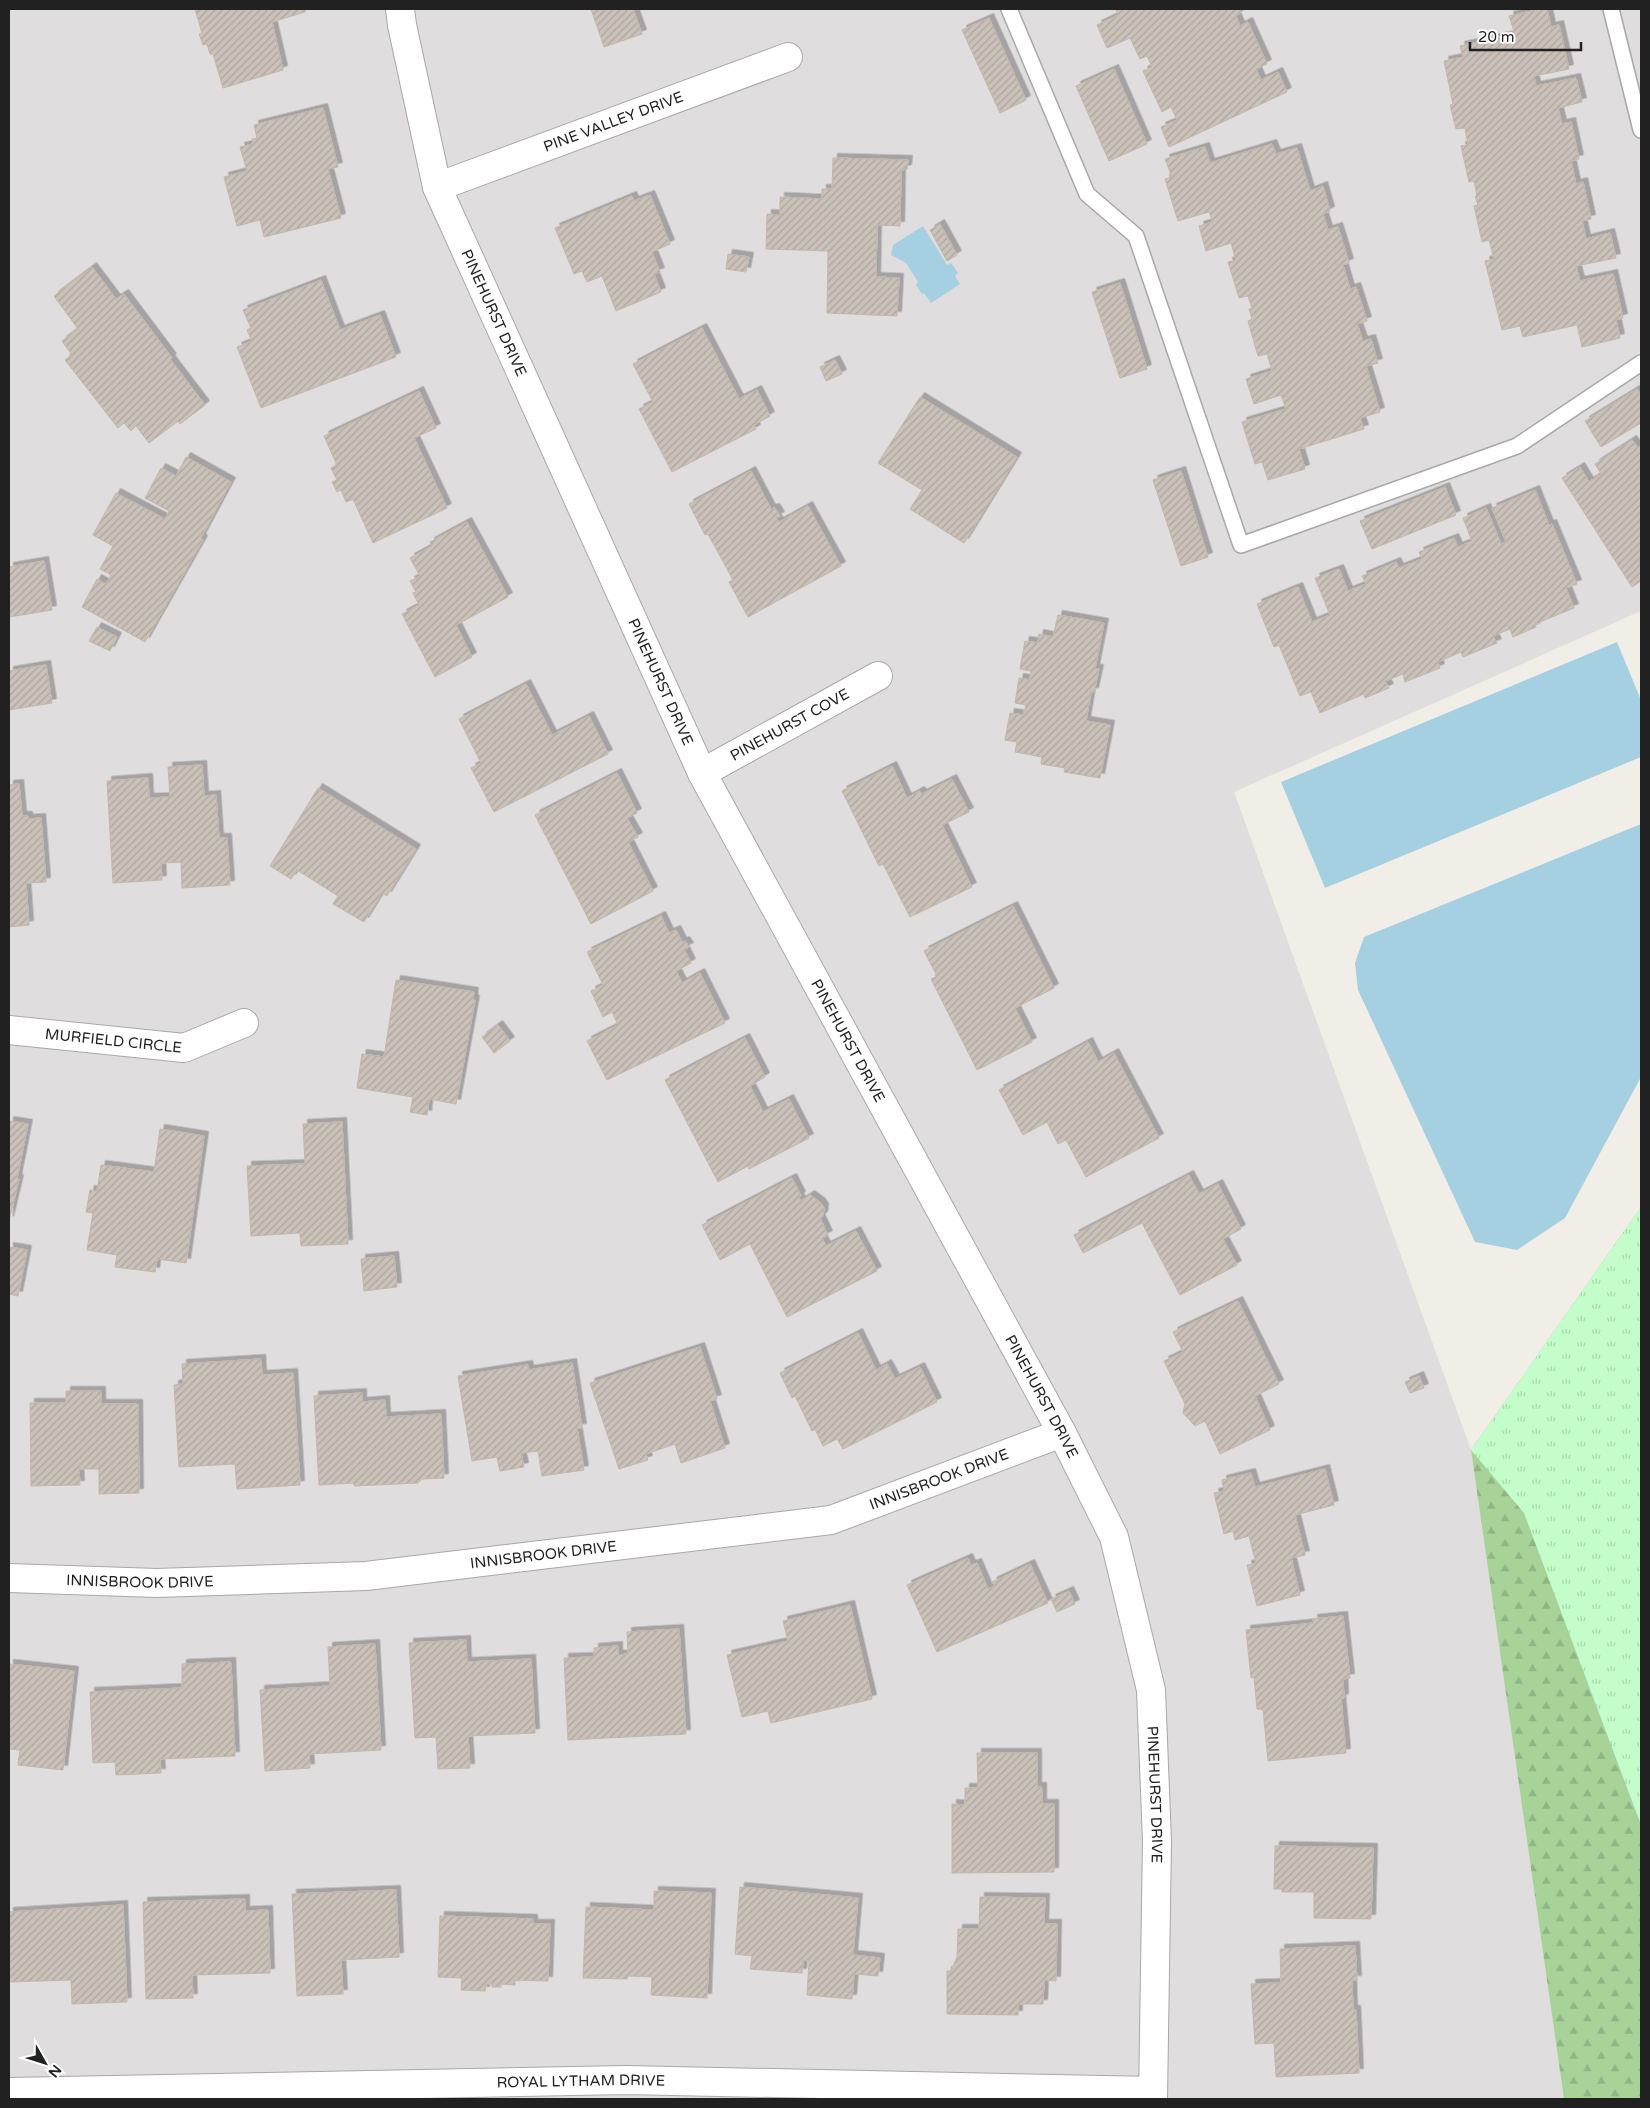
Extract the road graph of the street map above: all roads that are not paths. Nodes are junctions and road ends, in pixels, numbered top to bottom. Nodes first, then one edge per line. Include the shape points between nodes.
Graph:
1 (400, 9) edge
2 (1009, 9) edge
3 (1610, 9) edge
4 (788, 57) dead end
5 (1641, 130) edge
6 (437, 187) junction
7 (1641, 363) edge
8 (878, 676) dead end
9 (702, 773) junction
10 (244, 1023) dead end
11 (9, 1030) edge
12 (1062, 1433) junction
13 (9, 1578) edge
14 (625, 2089) edge
15 (9, 2092) edge
16 (1153, 2095) edge

1 - 6 street, PINEHURST DRIVE
2 - 7 lane via 1087,194 1136,236 1240,545 1517,446
3 - 5 lane
4 - 6 street, PINE VALLEY DRIVE
6 - 9 street, PINEHURST DRIVE
8 - 9 street, PINEHURST COVE
9 - 12 street, PINEHURST DRIVE
10 - 11 street, MURFIELD CIRCLE via 184,1048
12 - 13 street, INNISBROOK DRIVE via 831,1520 366,1576 157,1583
12 - 16 street, PINEHURST DRIVE via 1114,1537 1151,1690 1157,1841
14 - 15 street, ROYAL LYTHAM DRIVE
14 - 16 street, ROYAL LYTHAM DRIVE

